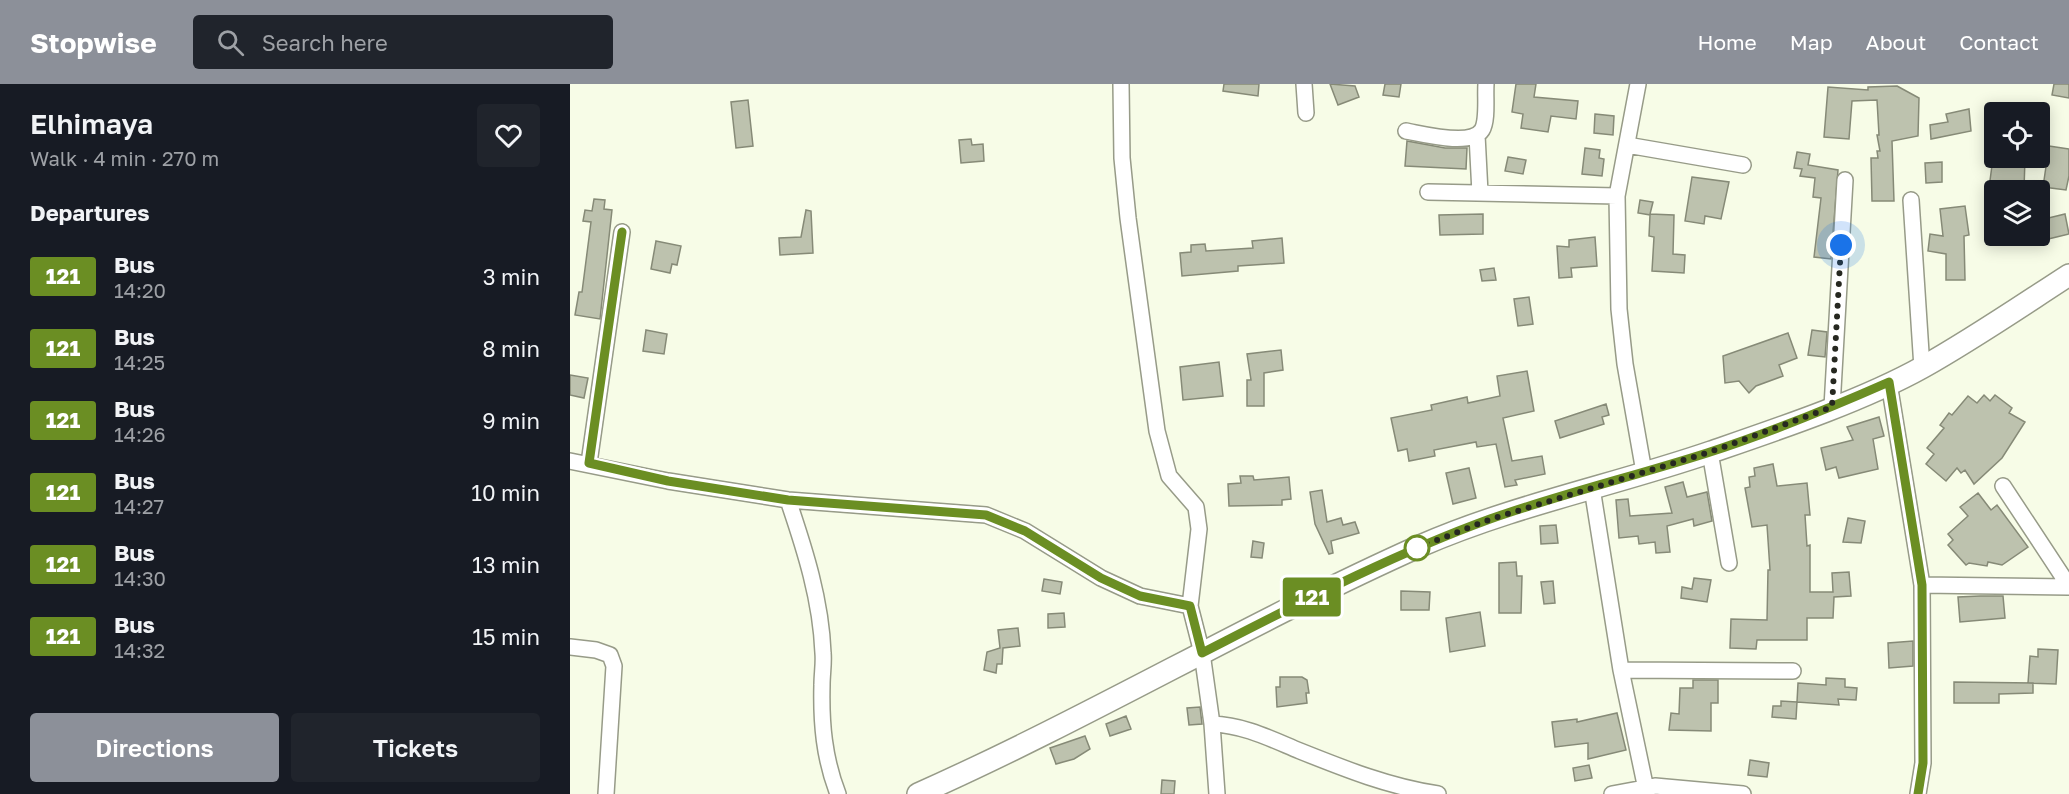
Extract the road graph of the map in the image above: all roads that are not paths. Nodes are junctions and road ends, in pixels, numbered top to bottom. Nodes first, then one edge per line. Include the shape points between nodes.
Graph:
1 (1121, 84) edge
2 (1304, 84) edge
3 (1486, 84) edge
4 (1638, 84) edge
5 (1306, 113) dead end
6 (1406, 131) dead end
7 (1477, 135) junction
8 (1627, 146) junction
9 (1743, 165) dead end
10 (1845, 180) dead end
11 (1428, 192) dead end
12 (1480, 193) junction
13 (1617, 196) junction
14 (1911, 200) dead end
15 (622, 232) dead end
16 (2069, 275) edge
17 (1922, 368) junction
18 (1889, 382) junction
19 (1832, 407) junction
20 (1710, 452) junction
21 (570, 461) edge
22 (589, 463) junction
23 (1644, 472) junction
24 (2003, 486) dead end
25 (1592, 488) junction
26 (788, 500) junction
27 (1729, 563) dead end
28 (1922, 585) junction
29 (2069, 586) edge
30 (1190, 606) junction
31 (570, 647) edge
32 (1202, 653) junction
33 (1621, 669) junction
34 (1793, 671) dead end
35 (1212, 723) junction
36 (1647, 790) edge
37 (606, 794) edge
38 (838, 794) edge
39 (918, 794) edge
40 (1217, 794) edge
41 (1438, 794) edge
42 (1612, 794) edge
43 (1743, 794) edge
44 (1918, 794) edge

1 - 30 street via 1128,218 1157,431 1169,476 1196,507 1199,529
2 - 5 street
3 - 7 street via 1484,127
4 - 8 street
6 - 7 street via 1456,139
7 - 12 street
8 - 9 street
8 - 13 street
10 - 19 street
11 - 12 street
12 - 13 street
13 - 23 street via 1619,309
14 - 17 street
15 - 22 street
16 - 17 main road
17 - 18 main road
18 - 19 main road
18 - 28 street
19 - 20 main road
20 - 23 main road
20 - 27 street
21 - 22 street
22 - 26 street via 668,481
23 - 25 main road
24 - 29 street
25 - 32 main road via 1491,519 1421,546
25 - 33 street
26 - 30 street via 986,515 1025,531 1101,578 1140,596
26 - 38 street via 809,562 819,615 824,655 822,734 828,770
28 - 29 street
28 - 44 street via 1923,763
30 - 32 street
31 - 37 street via 610,656 614,666
32 - 35 street
32 - 39 main road via 990,762
33 - 34 street
33 - 36 street
35 - 40 street
35 - 41 street via 1254,731 1406,789
36 - 42 street
36 - 43 street via 1671,786

